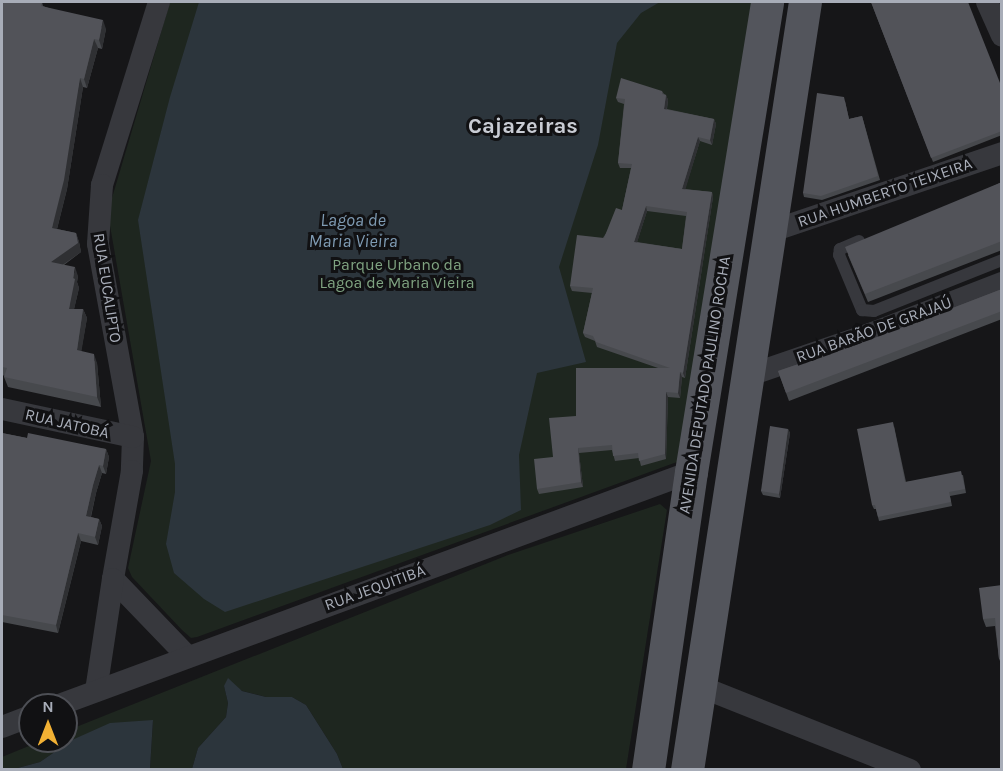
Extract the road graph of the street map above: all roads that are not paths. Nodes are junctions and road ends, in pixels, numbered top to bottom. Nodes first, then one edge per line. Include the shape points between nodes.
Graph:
1 (159, 2) edge
2 (767, 2) edge
3 (805, 2) edge
4 (987, 2) edge
5 (1002, 36) edge
6 (1002, 153) edge
7 (769, 232) junction
8 (872, 236) edge
9 (1002, 260) edge
10 (1002, 283) edge
11 (747, 376) junction
12 (2, 409) edge
13 (133, 437) junction
14 (691, 472) junction
15 (113, 579) junction
16 (188, 657) junction
17 (661, 672) junction
18 (699, 686) junction
19 (96, 691) junction
20 (78, 698) edge
21 (18, 721) edge
22 (2, 727) edge
23 (887, 765) edge
24 (648, 770) edge
25 (687, 770) edge
26 (910, 770) edge

1 - 13 street, RUA EUCALIPTO via 102,185 98,220 98,244
2 - 14 main road, AVENIDA DEPUTADO PAULINO ROCHA
3 - 7 main road
4 - 5 street
6 - 7 street, RUA HUMBERTO TEIXEIRA
7 - 11 main road
8 - 9 lane via 840,249 839,255 862,310 874,311
10 - 11 street, RUA BARÃO DE GRAJAÚ
11 - 18 main road
12 - 13 street, RUA JATOBÁ
13 - 15 street, RUA EUCALIPTO via 132,471
14 - 16 street, RUA JEQUITIBÁ
14 - 17 main road, AVENIDA DEPUTADO PAULINO ROCHA
15 - 16 street
15 - 19 street, RUA EUCALIPTO
16 - 19 street, RUA JEQUITIBÁ
17 - 18 main road
17 - 24 main road, AVENIDA DEPUTADO PAULINO ROCHA
18 - 23 street
18 - 25 main road
19 - 20 street, RUA JEQUITIBÁ
21 - 22 street
23 - 26 street

